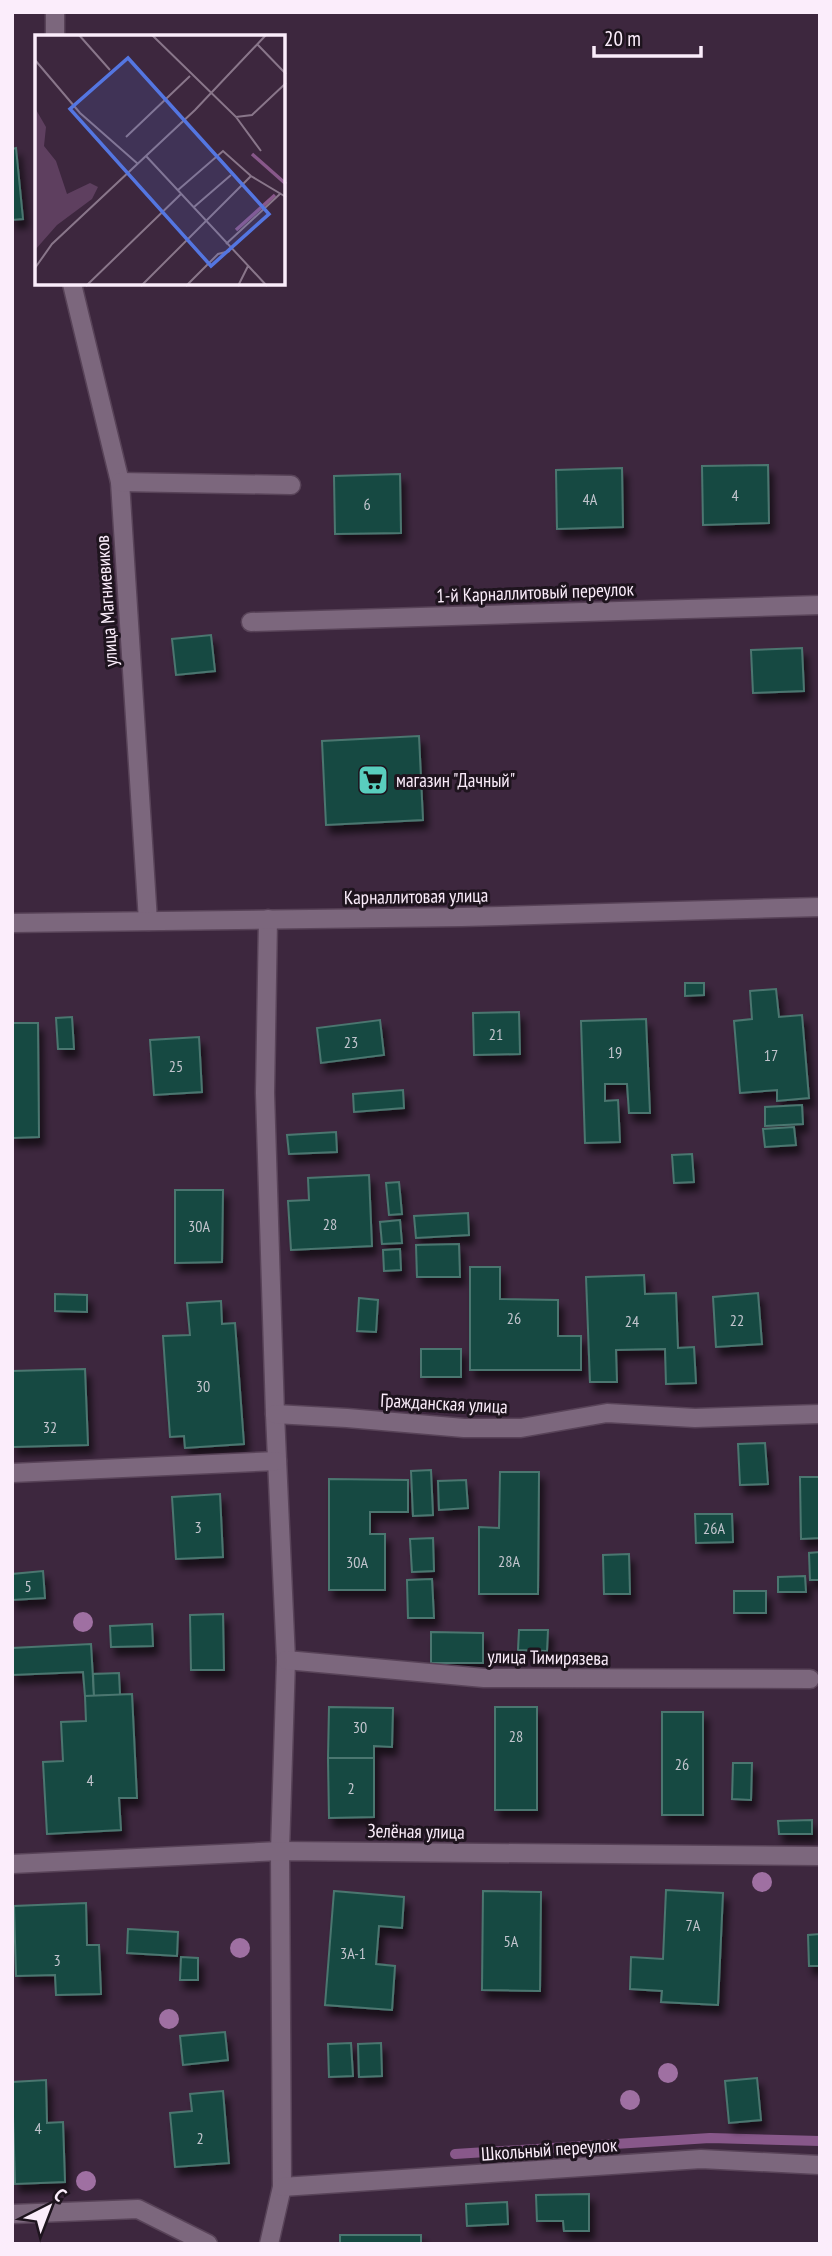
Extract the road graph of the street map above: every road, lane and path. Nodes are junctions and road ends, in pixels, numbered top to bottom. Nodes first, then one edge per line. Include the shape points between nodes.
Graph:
1 (55, 12) edge
2 (55, 35) edge
3 (72, 285) edge
4 (120, 482) junction
5 (290, 485) dead end
6 (820, 605) edge
7 (251, 622) dead end
8 (820, 906) edge
9 (268, 919) junction
10 (148, 921) junction
11 (12, 923) edge
12 (275, 1414) junction
13 (820, 1414) edge
14 (277, 1461) junction
15 (12, 1473) edge
16 (286, 1660) junction
17 (810, 1679) dead end
18 (280, 1850) junction
19 (820, 1856) edge
20 (12, 1864) edge
21 (820, 2165) edge
22 (282, 2187) junction
23 (12, 2214) edge
24 (208, 2244) edge
25 (270, 2244) edge

1 - 2 street
3 - 4 street, улица Магниевиков
4 - 5 street
4 - 10 street, улица Магниевиков
6 - 7 street, 1-й Карналлитовый переулок
8 - 9 street, Карналлитовая улица
9 - 10 street, Карналлитовая улица
9 - 12 street via 265,1093
10 - 11 street, Карналлитовая улица
12 - 13 street, Гражданская улица via 464,1428 521,1428 607,1413 695,1418
12 - 14 street
14 - 15 street
14 - 16 street
16 - 17 street, улица Тимирязева via 484,1678
16 - 18 street
18 - 19 street, Зелёная улица
18 - 20 street, Зелёная улица
18 - 22 street
21 - 22 street, Школьный переулок via 702,2159
22 - 25 street
23 - 24 street via 138,2209

